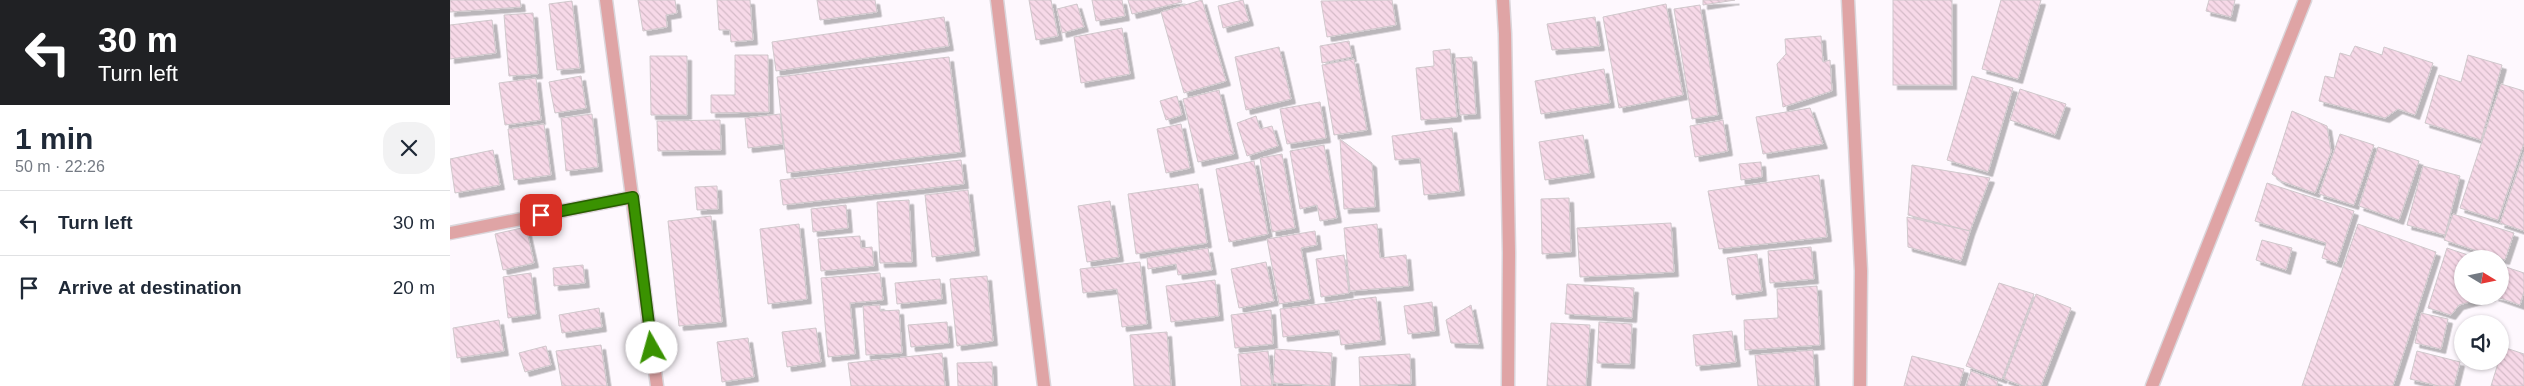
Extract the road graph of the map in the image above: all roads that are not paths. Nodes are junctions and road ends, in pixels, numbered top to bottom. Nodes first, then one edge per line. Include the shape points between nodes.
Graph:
1 (606, 0) edge
2 (997, 0) edge
3 (1502, 0) edge
4 (1848, 0) edge
5 (2305, 0) edge
6 (633, 197) junction
7 (450, 233) edge
8 (657, 386) edge
9 (1044, 386) edge
10 (1508, 386) edge
11 (1860, 386) edge
12 (2152, 386) edge

1 - 6 street
2 - 9 street
3 - 10 street via 1506,34
4 - 11 street via 1861,270
5 - 12 street
6 - 7 street
6 - 8 street

